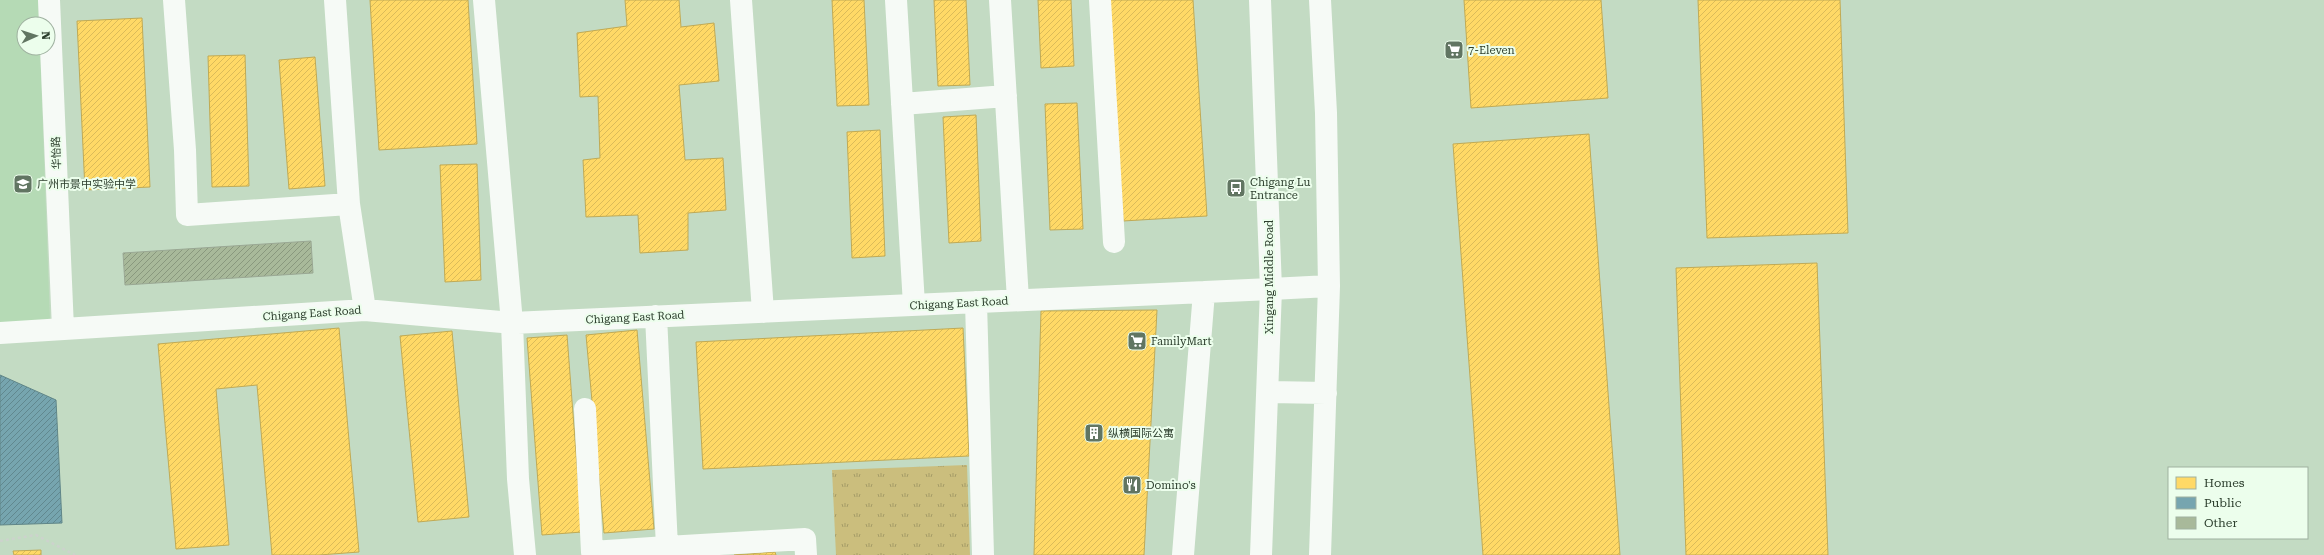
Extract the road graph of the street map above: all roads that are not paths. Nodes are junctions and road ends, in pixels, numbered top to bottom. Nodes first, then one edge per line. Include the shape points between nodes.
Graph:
1 (50, 0) edge
2 (174, 0) edge
3 (335, 0) edge
4 (484, 0) edge
5 (741, 0) edge
6 (896, 0) edge
7 (1000, 0) edge
8 (1100, 0) edge
9 (1260, 0) edge
10 (1320, 0) edge
11 (1006, 96) junction
12 (902, 104) junction
13 (349, 204) junction
14 (1114, 242) dead end
15 (1329, 286) junction
16 (1271, 290) junction
17 (1204, 292) junction
18 (1018, 300) junction
19 (976, 302) junction
20 (914, 305) junction
21 (365, 310) junction
22 (763, 312) junction
23 (656, 316) junction
24 (512, 323) junction
25 (63, 329) junction
26 (0, 333) edge
27 (1269, 392) junction
28 (1326, 393) junction
29 (586, 409) dead end
30 (667, 547) junction
31 (709, 550) edge
32 (619, 552) edge
33 (525, 555) edge
34 (806, 555) edge
35 (983, 555) edge
36 (1183, 555) edge
37 (1261, 555) edge
38 (1320, 555) edge

1 - 25 street, 华怡路
2 - 13 street via 187,215
3 - 13 street
4 - 24 street
5 - 22 street
6 - 12 street
7 - 11 street
8 - 14 street
9 - 16 street, Xingang Middle Road
10 - 15 street via 1326,113
11 - 12 street
11 - 18 street
12 - 20 street
13 - 21 street
15 - 16 street, Chigang East Road
15 - 28 street
16 - 17 street, Chigang East Road
16 - 27 street, Xingang Middle Road
17 - 18 street, Chigang East Road
17 - 36 street
18 - 19 street, Chigang East Road
19 - 20 street, Chigang East Road
19 - 35 street
20 - 22 street, Chigang East Road
21 - 24 street, Chigang East Road
21 - 25 street, Chigang East Road
22 - 23 street, Chigang East Road
23 - 24 street, Chigang East Road
23 - 30 street
24 - 33 street via 518,479
25 - 26 street, Chigang East Road
27 - 28 street
27 - 37 street, Xingang Middle Road
28 - 38 street
29 - 32 street via 592,552
30 - 31 street
30 - 32 street
31 - 34 street via 805,539

